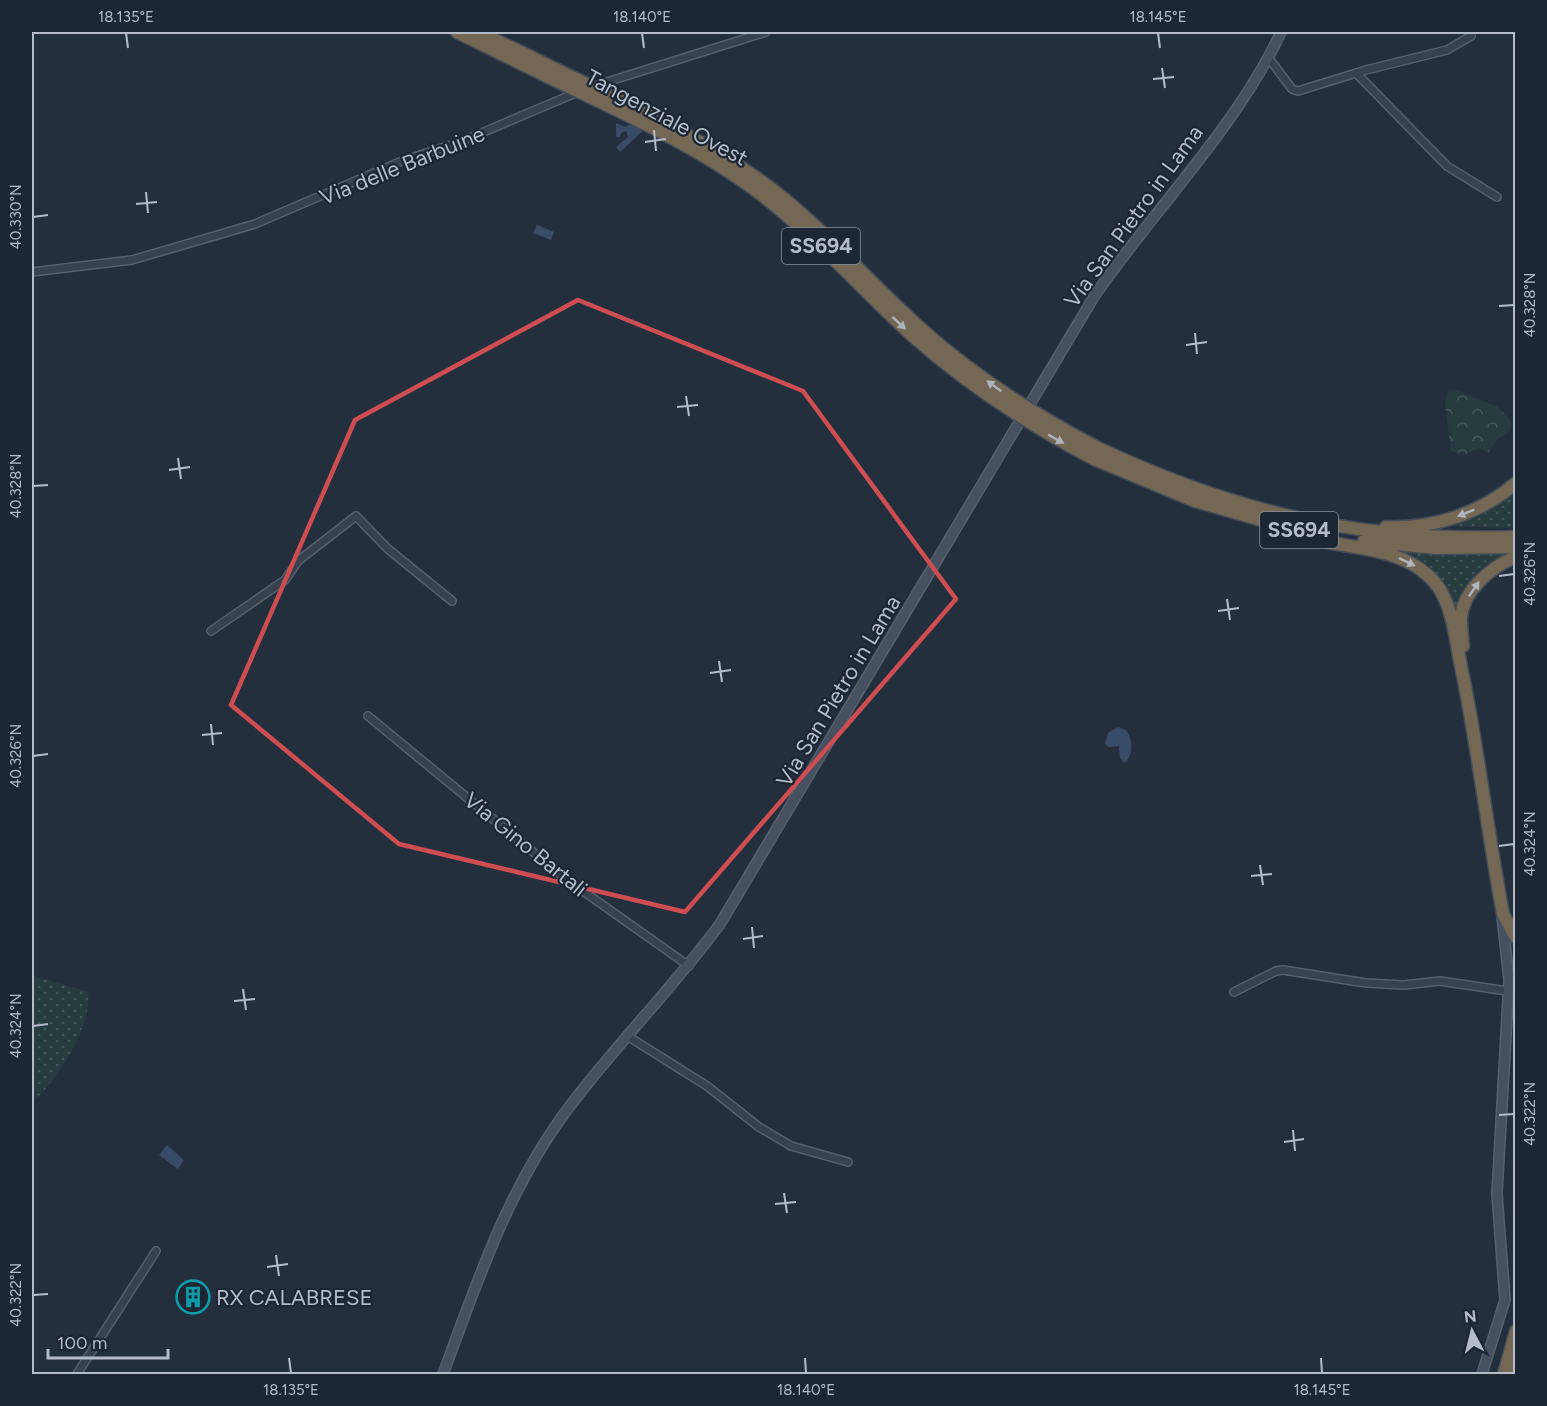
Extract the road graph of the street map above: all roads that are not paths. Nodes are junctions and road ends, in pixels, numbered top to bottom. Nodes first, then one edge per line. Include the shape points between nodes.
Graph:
1 (457, 32) edge
2 (478, 32) edge
3 (766, 32) edge
4 (1281, 32) edge
5 (1472, 36) dead end
6 (1269, 57) junction
7 (528, 62) junction
8 (1356, 73) junction
9 (1497, 197) dead end
10 (32, 272) edge
11 (1096, 454) junction
12 (1515, 483) edge
13 (1273, 514) junction
14 (1291, 529) junction
15 (1515, 537) edge
16 (1515, 547) edge
17 (1515, 557) edge
18 (452, 601) dead end
19 (211, 631) dead end
20 (1465, 686) junction
21 (368, 716) dead end
22 (1500, 897) junction
23 (1515, 938) edge
24 (689, 966) junction
25 (1515, 969) edge
26 (1509, 980) junction
27 (1507, 991) junction
28 (1234, 992) dead end
29 (629, 1037) junction
30 (848, 1162) dead end
31 (156, 1251) dead end
32 (1515, 1331) edge
33 (76, 1374) edge
34 (443, 1374) edge
35 (1482, 1374) edge
36 (1504, 1374) edge

1 - 7 highway, Tangenziale Ovest / SS694
2 - 7 highway, Tangenziale Ovest / SS694
3 - 10 street, Via delle Barbuine via 608,80 460,142 402,161 255,225 132,260
4 - 6 main road, Via San Pietro in Lama
5 - 8 street via 1447,51
6 - 8 street via 1292,89 1298,91
6 - 24 main road, Via San Pietro in Lama via 1244,98 1126,249 1095,295 749,878
7 - 11 highway, Tangenziale Ovest / SS694, bridge via 666,124 743,168 808,220 920,328 957,358
8 - 9 street via 1447,166
11 - 13 highway, Tangenziale Ovest / SS694
11 - 14 highway, Tangenziale Ovest / SS694 via 1195,501
12 -> 13 highway via 1471,511 1424,525 1378,527
13 - 15 highway, Tangenziale Ovest / SS694 via 1386,534
14 - 16 highway, Tangenziale Ovest / SS694 via 1411,546
14 -> 20 highway via 1401,559 1431,578 1448,610
20 -> 17 highway via 1461,616 1464,607 1482,578
18 - 19 street via 388,549 356,516 298,561 285,580
20 - 22 highway
21 - 24 street, Via Gino Bartali via 566,879
22 - 23 highway via 1508,928
22 - 26 main road
24 - 29 main road, Via San Pietro in Lama
25 - 26 main road
26 - 27 main road
27 - 28 street via 1440,981 1404,985 1366,983 1283,970
27 - 35 main road via 1497,1194 1505,1300
29 - 30 street via 791,1146
29 - 34 main road, Via San Pietro in Lama via 561,1118 519,1187 479,1274
31 - 33 street
32 - 36 highway

